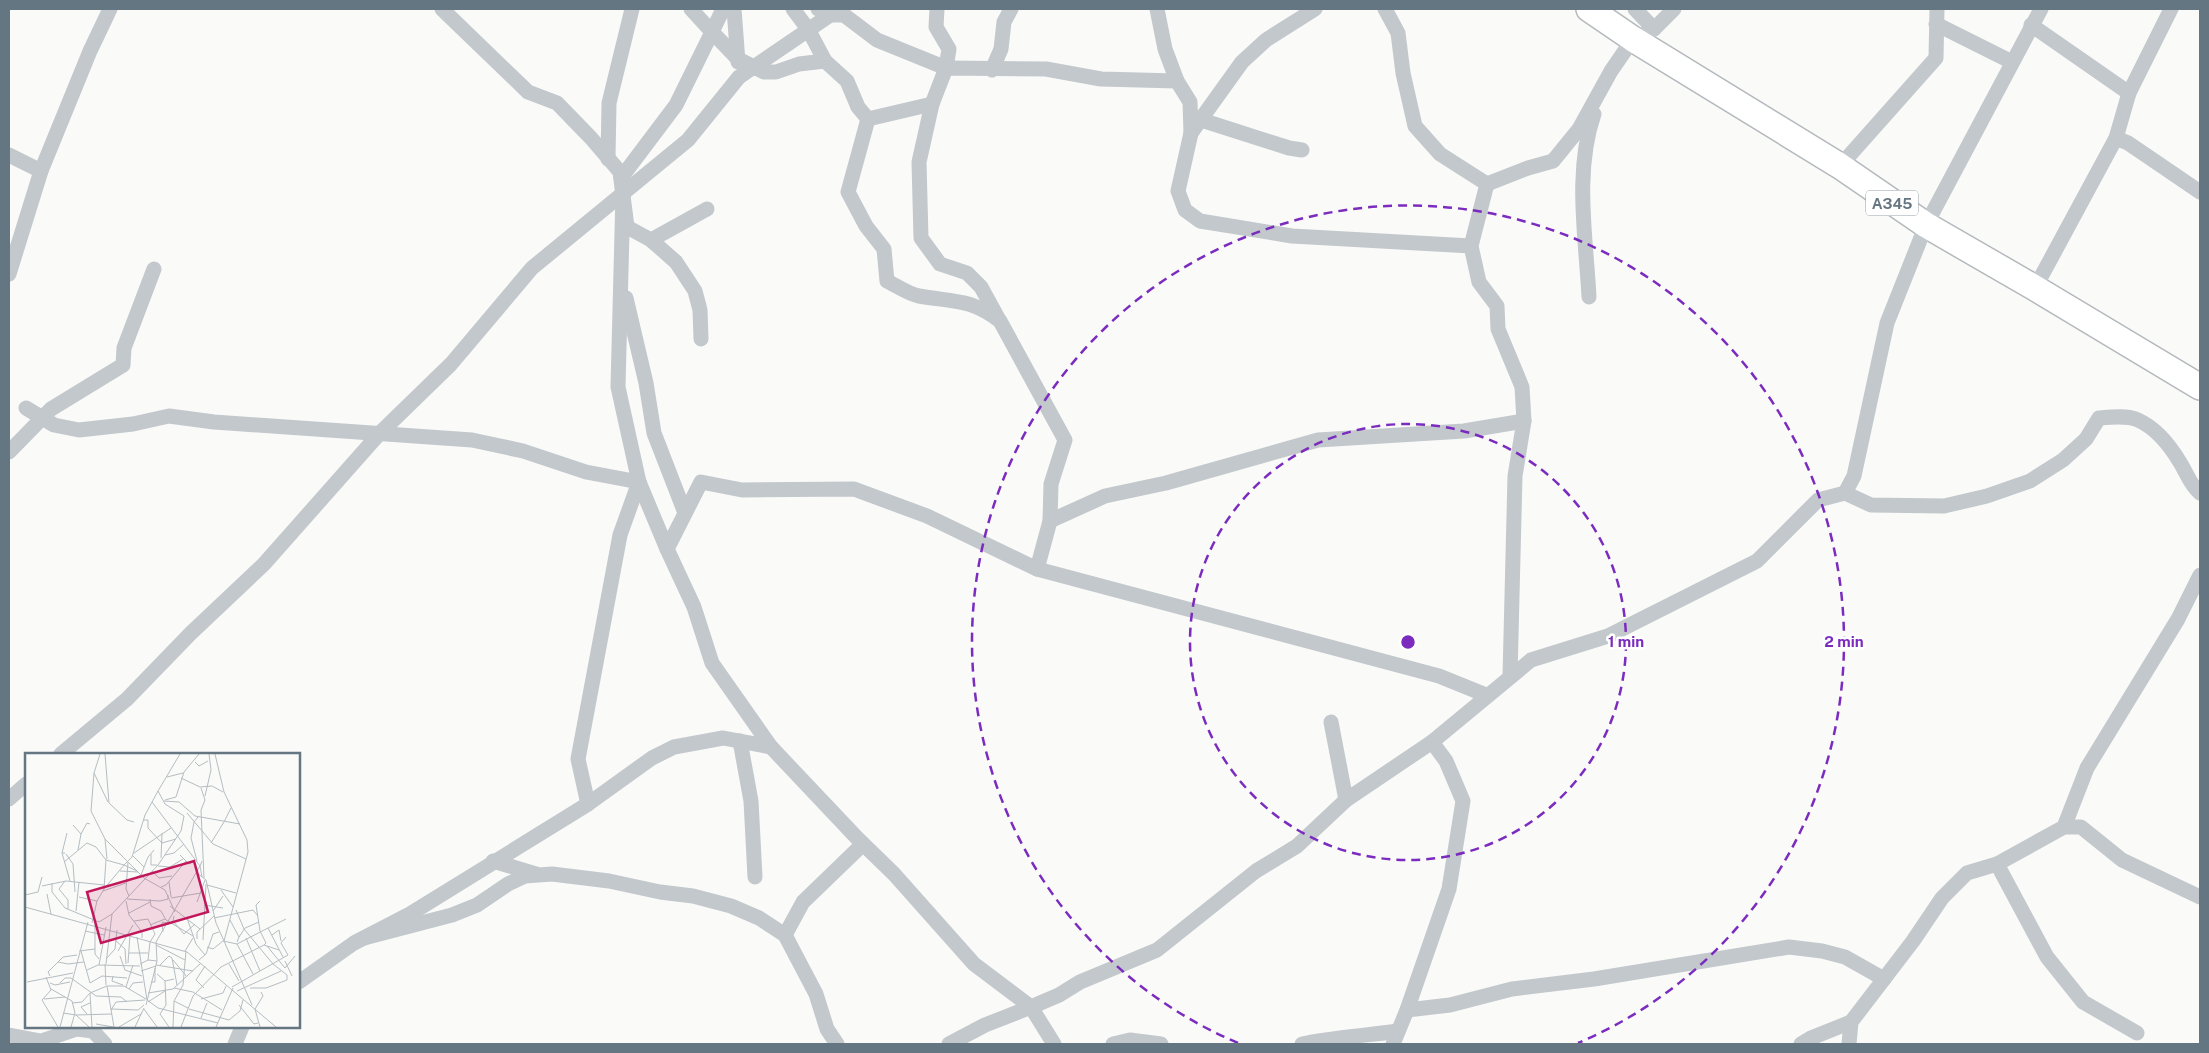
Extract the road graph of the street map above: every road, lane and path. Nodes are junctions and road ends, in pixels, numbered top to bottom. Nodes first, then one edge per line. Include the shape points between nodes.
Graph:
1 (110, 9) edge
2 (442, 9) edge
3 (632, 9) edge
4 (691, 9) edge
5 (722, 9) edge
6 (734, 9) edge
7 (793, 9) edge
8 (937, 9) edge
9 (1012, 9) edge
10 (1157, 9) edge
11 (1315, 9) edge
12 (1385, 9) edge
13 (1590, 9) edge
14 (1635, 9) edge
15 (1674, 9) edge
16 (1937, 9) edge
17 (2041, 9) edge
18 (2171, 9) edge
19 (829, 11) edge
20 (1936, 24) junction
21 (2031, 26) junction
22 (808, 29) junction
23 (712, 32) junction
24 (1643, 34) junction
25 (738, 59) junction
26 (825, 61) junction
27 (2012, 62) junction
28 (753, 67) junction
29 (946, 68) junction
30 (992, 70) junction
31 (739, 77) junction
32 (1177, 81) junction
33 (1605, 82) junction
34 (2129, 93) junction
35 (932, 104) junction
36 (1196, 118) junction
37 (868, 119) junction
38 (2116, 138) junction
39 (1302, 150) dead end
40 (9, 155) edge
41 (608, 159) junction
42 (1840, 166) junction
43 (42, 172) junction
44 (621, 178) junction
45 (1487, 184) junction
46 (2200, 192) edge
47 (622, 194) junction
48 (707, 209) dead end
49 (1926, 225) junction
50 (651, 240) junction
51 (622, 244) junction
52 (1471, 246) junction
53 (154, 269) dead end
54 (9, 274) edge
55 (2035, 288) junction
56 (1589, 297) dead end
57 (1000, 321) junction
58 (701, 339) dead end
59 (2200, 388) edge
60 (26, 408) dead end
61 (43, 417) junction
62 (1524, 421) junction
63 (379, 434) junction
64 (9, 452) edge
65 (639, 482) junction
66 (1845, 493) junction
67 (2200, 493) edge
68 (685, 512) junction
69 (1050, 521) junction
70 (666, 549) junction
71 (1037, 569) junction
72 (2200, 575) edge
73 (1510, 676) junction
74 (1486, 695) junction
75 (1331, 722) dead end
76 (740, 742) junction
77 (1432, 742) junction
78 (771, 747) junction
79 (62, 753) edge
80 (25, 785) edge
81 (9, 799) edge
82 (1346, 800) junction
83 (588, 804) junction
84 (2064, 827) junction
85 (863, 844) junction
86 (493, 861) junction
87 (1997, 864) junction
88 (540, 875) junction
89 (755, 877) dead end
90 (2200, 898) edge
91 (785, 935) junction
92 (364, 938) junction
93 (1884, 979) junction
94 (300, 981) edge
95 (1031, 1007) junction
96 (1407, 1010) junction
97 (1851, 1022) junction
98 (242, 1028) edge
99 (2137, 1033) dead end
100 (9, 1035) edge
101 (1395, 1038) edge
102 (105, 1044) edge
103 (235, 1044) edge
104 (837, 1044) edge
105 (949, 1044) edge
106 (1054, 1044) edge
107 (1113, 1044) edge
108 (1161, 1044) edge
109 (1302, 1044) edge
110 (1801, 1044) edge
111 (1849, 1044) edge

1 - 43 street
2 - 41 street via 528,92 556,103
3 - 41 street via 609,103
4 - 23 street
5 - 23 street
6 - 25 street
7 - 22 street
8 - 29 street via 936,27 949,49
9 - 30 street via 1004,22 1001,49
10 - 32 street via 1165,49
11 - 36 street via 1266,40 1242,62
12 - 45 street via 1398,33 1415,126 1440,154
13 - 24 highway, A345
14 - 24 street
15 - 24 street
16 - 20 street
17 - 21 street
18 - 34 street
19 - 22 street
19 - 29 street via 844,15 877,40
20 - 27 street
20 - 42 street via 1936,58
21 - 27 street
21 - 34 street
22 - 26 street
22 - 28 street
23 - 25 street
23 - 44 street via 676,105
24 - 33 street
24 - 42 highway, A345
25 - 28 street
25 - 31 street
26 - 28 street via 799,64 776,72 764,72
26 - 37 street via 847,82 858,107
27 - 49 street
28 - 31 street
29 - 30 street
29 - 35 street
30 - 32 street via 1046,70 1101,79
31 - 47 street via 688,140
32 - 36 street
33 - 45 street via 1579,129 1554,161
33 - 56 street via 1589,128 1582,204
34 - 38 street
35 - 37 street
35 - 57 street via 919,162 921,238 940,264 967,273 981,287
36 - 39 street
36 - 52 street via 1178,190 1184,210 1200,221 1292,236
37 - 57 street via 848,192 866,226 884,249 887,281 918,296 972,305
38 - 46 street
38 - 55 street
40 - 43 street
41 - 44 street via 620,172
42 - 49 highway, A345
43 - 54 street
44 - 47 street
45 - 52 street
47 - 50 street via 627,228
47 - 51 street
47 - 63 street via 532,268 451,364
48 - 50 street
49 - 55 highway, A345
49 - 66 street via 1887,322 1854,476
50 - 58 street via 676,262 695,291 700,310
51 - 65 street via 618,386
51 - 68 street via 627,308 646,378 654,433
52 - 62 street via 1480,282 1497,306 1498,329 1522,387
53 - 61 street via 124,348 123,365
55 - 59 highway, A345
57 - 69 street via 1065,440 1051,484
60 - 61 street
61 - 63 street via 54,425 79,430 169,416
61 - 64 street
62 - 69 street via 1464,431 1318,440 1166,483 1105,496
62 - 73 street via 1515,476
63 - 65 street via 472,440 523,451 586,472
63 - 79 street via 264,564 127,699
65 - 70 street
65 - 83 street via 620,535 578,759
66 - 67 street via 1871,505 1916,506 1944,506 1987,496 2030,481 2063,460 2086,438 2099,418 2114,416 2138,420 2163,438 2194,489
66 - 73 street via 1818,500 1757,561 1608,636 1531,660
68 - 70 street
68 - 71 street via 701,482 742,490 854,489 927,516
69 - 71 street
70 - 78 street via 694,607 712,663
71 - 74 street via 1439,676
72 - 84 street via 2178,619 2087,768
73 - 74 street
74 - 77 street
75 - 82 street
76 - 78 street
76 - 83 street via 723,738 674,747 652,758
76 - 89 street via 751,801
77 - 82 street
77 - 96 street via 1446,761 1463,801 1449,889
78 - 85 street
80 - 81 street
82 - 95 street via 1297,846 1256,871 1157,950 1080,982
83 - 86 street
84 - 87 street
84 - 90 street via 2081,828 2122,860
85 - 91 street via 803,902
85 - 95 street via 974,964
86 - 88 street
86 - 92 street via 410,914
87 - 93 street via 1967,873 1942,898
87 - 99 street via 2047,957 2083,1002
88 - 91 street via 609,881 693,896 731,906
88 - 92 street via 525,876 477,905 452,915
91 - 104 street via 816,994 827,1029
92 - 94 street
93 - 96 street via 1845,957 1789,947 1512,989 1450,1005
93 - 97 street
95 - 105 street via 985,1025
95 - 106 street
96 - 101 street
97 - 110 street
97 - 111 street
98 - 103 street
100 - 102 street via 41,1041 76,1029 93,1031
101 - 109 street via 1335,1037
107 - 108 street via 1130,1040

